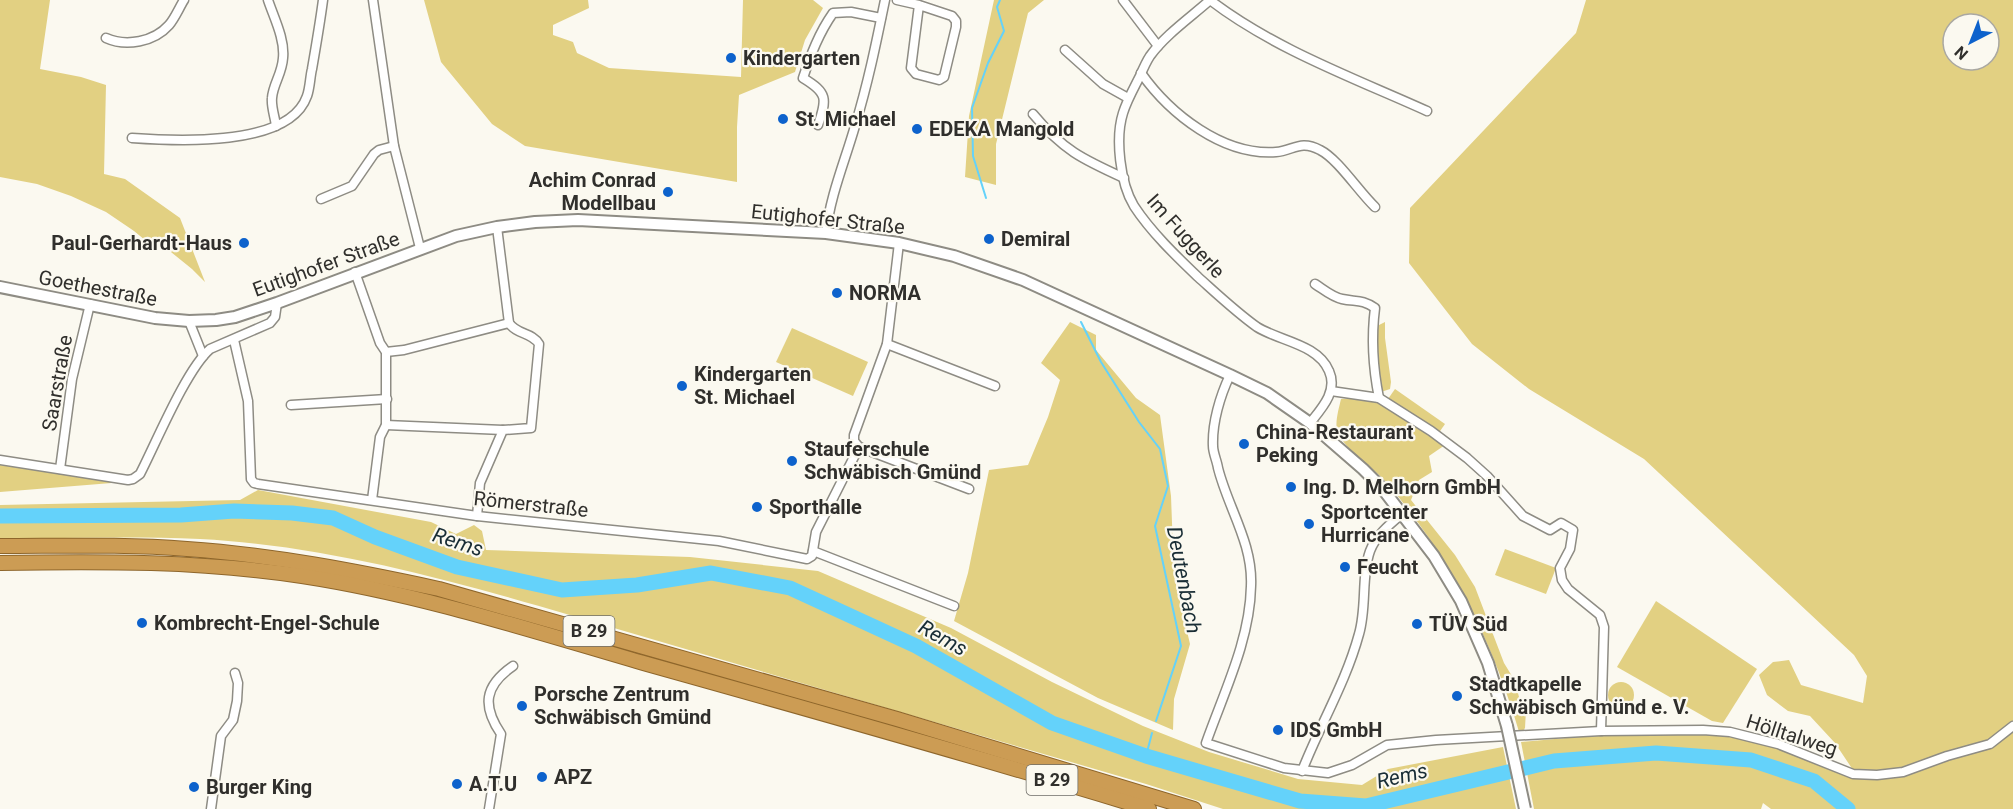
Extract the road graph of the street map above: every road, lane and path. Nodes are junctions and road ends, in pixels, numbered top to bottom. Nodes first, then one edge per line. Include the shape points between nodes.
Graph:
1 (184, 0) edge
2 (268, 0) edge
3 (324, 0) edge
4 (373, 0) edge
5 (885, 0) edge
6 (897, 0) edge
7 (1123, 0) edge
8 (1210, 0) edge
9 (919, 5) junction
10 (881, 18) junction
11 (106, 38) dead end
12 (1158, 46) junction
13 (1065, 50) dead end
14 (1141, 73) junction
15 (1128, 98) junction
16 (1427, 111) dead end
17 (1033, 114) dead end
18 (818, 125) dead end
19 (276, 126) junction
20 (132, 138) dead end
21 (394, 146) junction
22 (1124, 178) junction
23 (321, 199) dead end
24 (1375, 207) dead end
25 (497, 227) junction
26 (826, 233) junction
27 (899, 243) junction
28 (420, 248) junction
29 (355, 272) junction
30 (1315, 284) dead end
31 (0, 287) edge
32 (277, 303) junction
33 (90, 304) junction
34 (189, 321) junction
35 (509, 323) junction
36 (234, 340) junction
37 (887, 344) junction
38 (386, 352) junction
39 (202, 356) junction
40 (1230, 375) junction
41 (995, 386) dead end
42 (1331, 391) junction
43 (1379, 398) junction
44 (387, 399) junction
45 (291, 405) dead end
46 (1310, 423) junction
47 (386, 425) junction
48 (503, 430) junction
49 (859, 447) junction
50 (0, 460) edge
51 (60, 469) junction
52 (969, 489) dead end
53 (372, 500) junction
54 (1403, 513) junction
55 (477, 516) junction
56 (0, 546) edge
57 (811, 554) junction
58 (0, 563) edge
59 (954, 606) dead end
60 (513, 666) dead end
61 (235, 673) dead end
62 (2013, 726) edge
63 (1601, 731) junction
64 (1302, 771) junction
65 (211, 809) edge
66 (489, 809) edge
67 (1149, 809) edge
68 (1194, 809) edge
69 (1526, 809) edge

1 - 11 street via 170,24 153,37 129,43
2 - 19 street via 284,55 271,100
3 - 19 street via 307,97 297,113
4 - 21 street
5 - 10 street
6 - 9 street
7 - 12 street
8 - 12 street, Im Fuggerle
8 - 16 street via 1271,40
9 - 9 street via 952,16 956,21 944,77 939,80 916,74 911,68
10 - 18 street via 833,13 823,27 803,78 822,91 825,98
10 - 26 street via 871,73
12 - 14 street, Im Fuggerle
13 - 15 street via 1102,84
14 - 15 street, Im Fuggerle
14 - 24 street via 1171,107 1225,142 1252,151 1276,152 1292,146 1321,150
15 - 22 street, Im Fuggerle via 1120,135
17 - 22 street via 1052,137 1082,160
19 - 20 street via 223,139
21 - 23 street via 374,154 352,186
21 - 28 street
22 - 42 street, Im Fuggerle via 1134,205 1186,266 1242,316 1320,358 1330,372
25 - 26 street, Eutighofer Straße via 578,220
25 - 28 street, Eutighofer Straße
25 - 35 street
26 - 27 street, Eutighofer Straße
27 - 37 street
27 - 40 street, Eutighofer Straße via 1005,273
28 - 29 street, Eutighofer Straße
29 - 32 street, Eutighofer Straße
29 - 38 street
30 - 43 street via 1343,300 1358,300 1375,309 1372,350
31 - 33 street, Goethestraße
32 - 34 street, Eutighofer Straße via 235,317
32 - 36 street via 270,323
33 - 34 street, Goethestraße
33 - 51 street, Saarstraße via 72,379
34 - 39 street
35 - 38 street
35 - 48 street via 539,344 531,428
36 - 39 street
36 - 53 street, Römerstraße via 248,401 254,483
37 - 41 street
37 - 49 street via 854,435
38 - 44 street
39 - 51 street via 140,474 128,480
40 - 46 street, Eutighofer Straße via 1267,393
40 - 64 street, Hölltalweg via 1216,419 1213,447 1221,481 1243,533 1252,585 1248,626 1206,743
42 - 43 street
42 - 46 street
43 - 63 street via 1467,458 1523,516 1550,530 1561,523 1573,530 1570,549 1560,568 1568,589 1600,615 1604,627
44 - 45 street
44 - 47 street
46 - 54 street, Eutighofer Straße via 1363,469
47 - 48 street
47 - 53 street via 380,437
48 - 55 street via 480,483
49 - 52 street
49 - 57 street via 816,532
50 - 51 street
53 - 55 street, Römerstraße
54 - 64 street via 1369,552 1364,613 1355,649
54 - 69 street, Eutighofer Straße, bridge via 1461,601 1488,663
55 - 57 street, Römerstraße
56 - 68 highway, B 29 via 124,545 217,551 303,561 440,589 897,719
57 - 59 street, Römerstraße
58 - 67 highway, B 29 via 144,561 215,566 303,576 383,591
60 - 66 street via 496,678 488,702 501,734
61 - 65 street via 237,700 233,720 221,736
62 - 63 street, Hölltalweg via 1990,744 1903,772 1877,775 1853,774 1778,744 1730,732
63 - 64 street, Hölltalweg via 1387,745 1341,770

